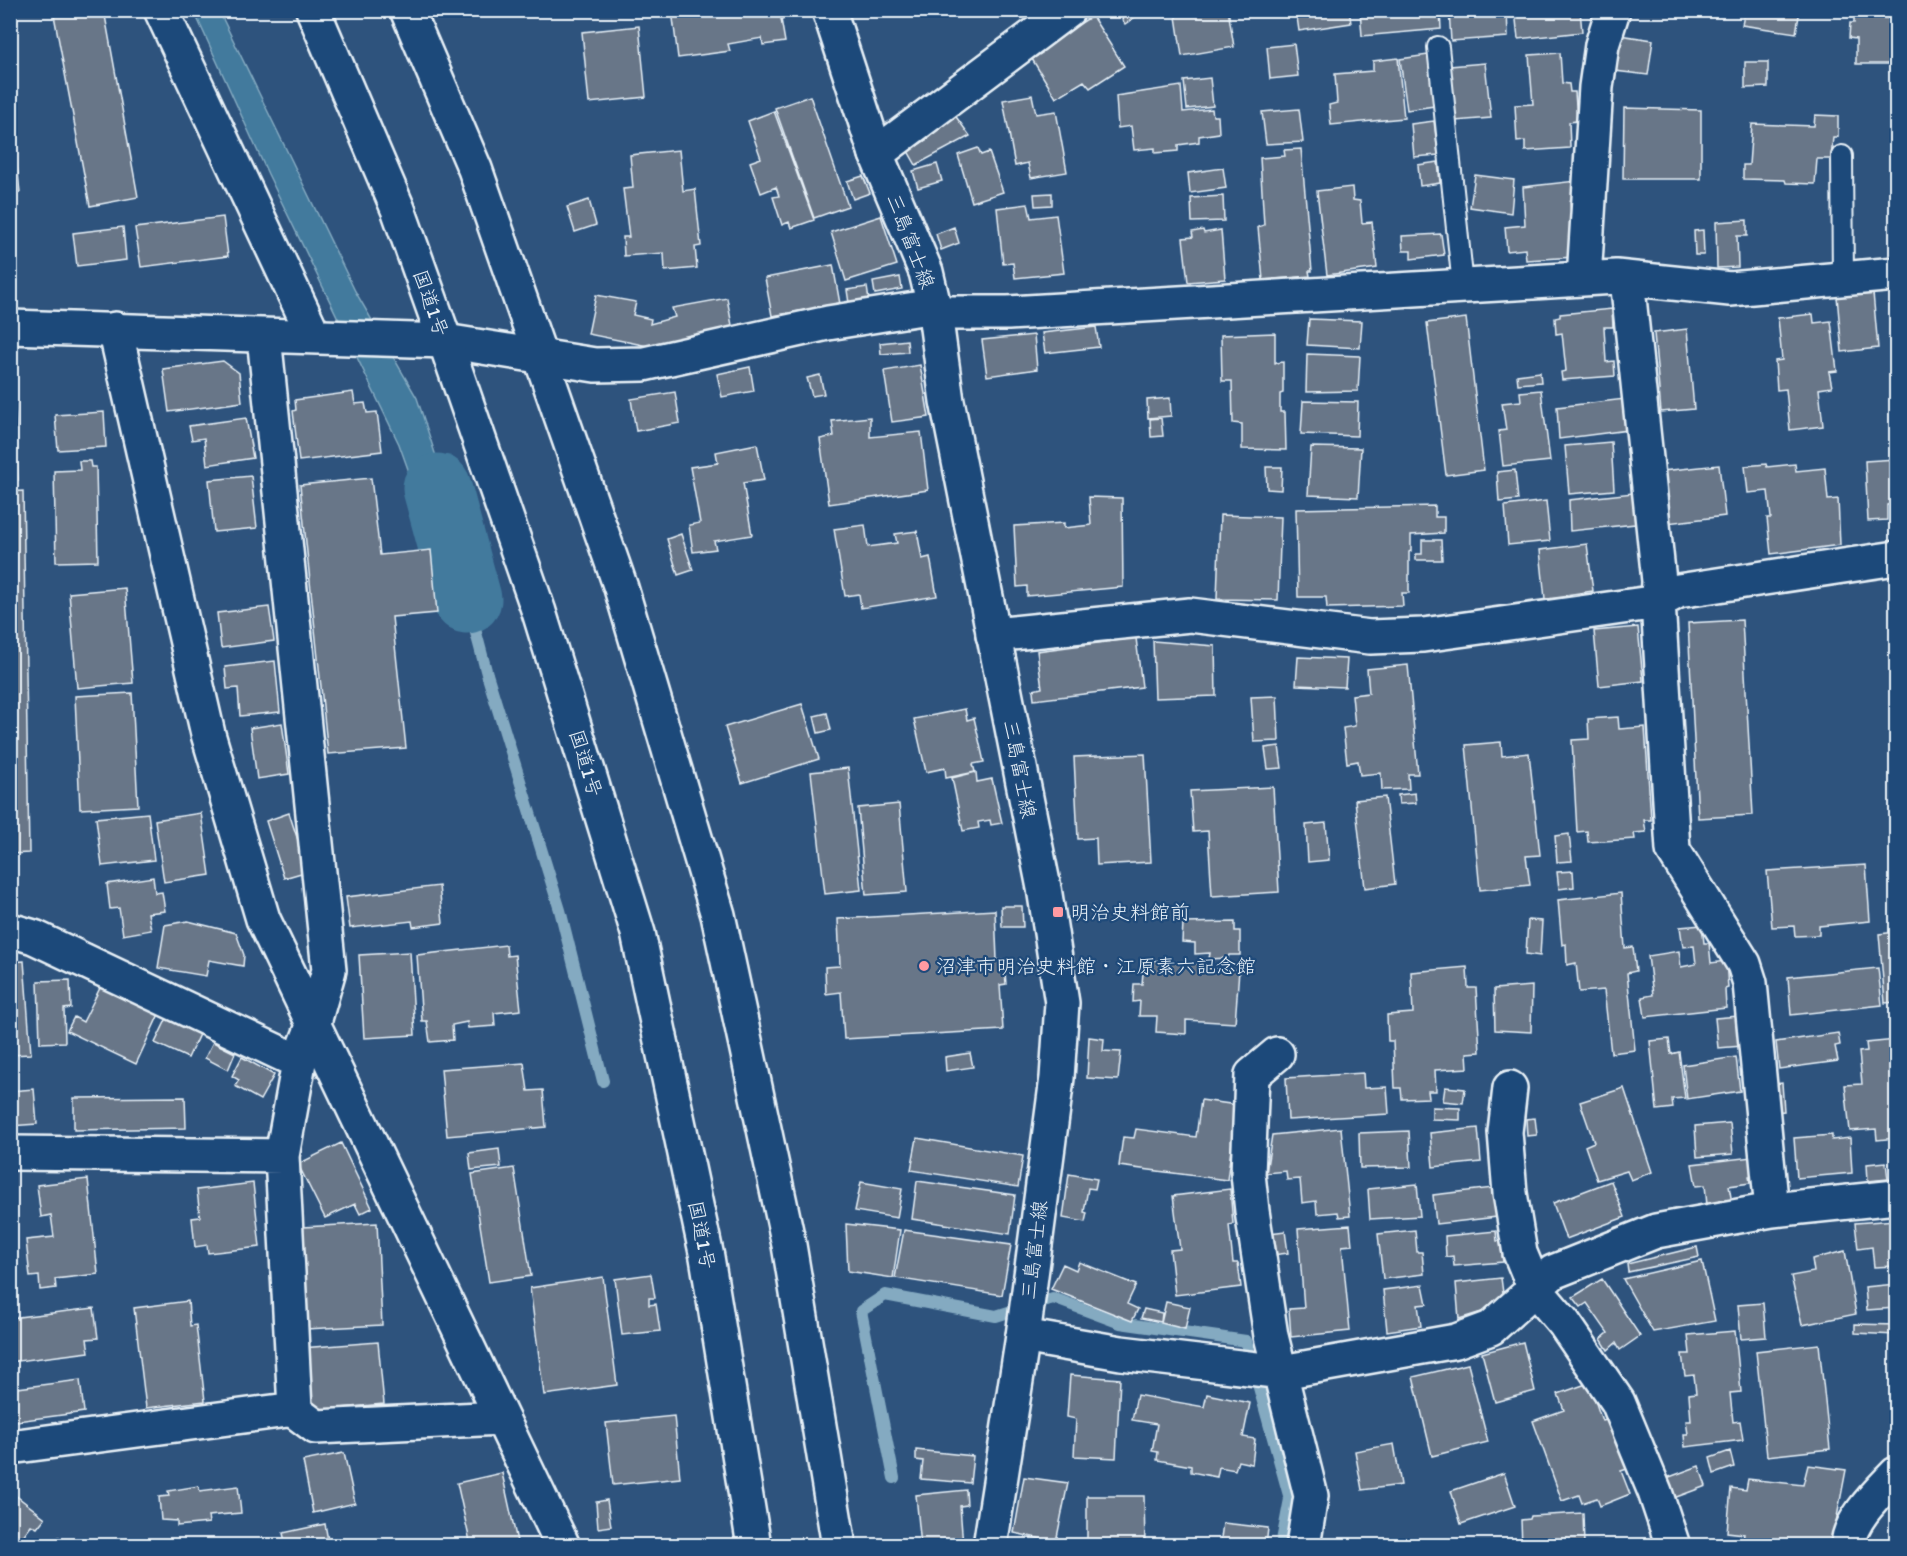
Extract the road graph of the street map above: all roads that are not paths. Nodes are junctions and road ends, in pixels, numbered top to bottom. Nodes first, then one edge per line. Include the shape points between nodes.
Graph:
1 (161, 10) edge
2 (313, 10) edge
3 (407, 10) edge
4 (829, 10) edge
5 (1068, 10) edge
6 (1613, 10) edge
7 (1438, 47) dead end
8 (876, 154) junction
9 (1842, 156) dead end
10 (1896, 274) edge
11 (1584, 279) junction
12 (1627, 279) junction
13 (1843, 279) junction
14 (1463, 286) junction
15 (935, 310) junction
16 (10, 327) edge
17 (115, 329) junction
18 (264, 336) junction
19 (324, 337) junction
20 (437, 341) junction
21 (540, 357) junction
22 (1896, 558) edge
23 (1658, 602) junction
24 (993, 636) junction
25 (10, 930) edge
26 (313, 1026) junction
27 (1277, 1054) dead end
28 (299, 1062) junction
29 (1510, 1088) dead end
30 (10, 1153) edge
31 (282, 1156) junction
32 (1896, 1197) edge
33 (1772, 1210) junction
34 (1535, 1289) junction
35 (1023, 1335) junction
36 (1282, 1372) junction
37 (291, 1409) junction
38 (501, 1418) junction
39 (10, 1447) edge
40 (1896, 1474) edge
41 (563, 1545) edge
42 (754, 1545) edge
43 (839, 1545) edge
44 (990, 1545) edge
45 (1303, 1545) edge
46 (1673, 1545) edge
47 (1848, 1545) edge

1 - 19 main road
2 - 20 main road, 国道1号 via 398,209
3 - 21 main road via 475,170
4 - 8 main road, 三島富士線
5 - 8 main road
6 - 11 main road via 1602,45 1596,87
7 - 14 lane
8 - 15 main road, 三島富士線 via 926,272
9 - 13 lane
10 - 13 main road
11 - 12 main road
11 - 14 main road
12 - 13 main road via 1730,289
12 - 23 main road via 1659,581
14 - 15 main road via 1008,313
15 - 21 main road via 828,323 644,364 595,365
15 - 24 main road, 三島富士線 via 947,401
16 - 17 main road
17 - 18 main road
17 - 26 main road via 208,734 263,919
18 - 19 main road
18 - 26 main road via 329,970
19 - 20 main road
20 - 21 main road
20 - 42 main road, 国道1号 via 539,612 638,933 707,1257
21 - 43 main road via 621,588 718,915 789,1245
22 - 23 main road via 1678,591
23 - 24 main road via 1412,635 1370,637 1190,615
23 - 33 main road via 1673,850 1744,964 1750,983
24 - 35 main road, 三島富士線 via 1044,888 1062,1003 1057,1078
25 - 28 main road via 34,937
26 - 28 main road
26 - 38 main road
27 - 36 main road via 1252,1075 1248,1174 1271,1336
28 - 31 main road
29 - 34 main road via 1505,1132 1510,1192 1520,1253
30 - 31 main road
31 - 37 main road via 295,1409
32 - 33 main road
33 - 34 main road via 1656,1231 1553,1272
34 - 36 main road via 1491,1328 1456,1341
34 - 46 main road via 1564,1323 1618,1402
35 - 36 main road via 1121,1353
35 - 44 main road, 三島富士線
36 - 45 main road via 1311,1496
37 - 38 main road via 316,1427
37 - 39 main road
38 - 41 main road
40 - 47 main road via 1867,1505 1848,1538

